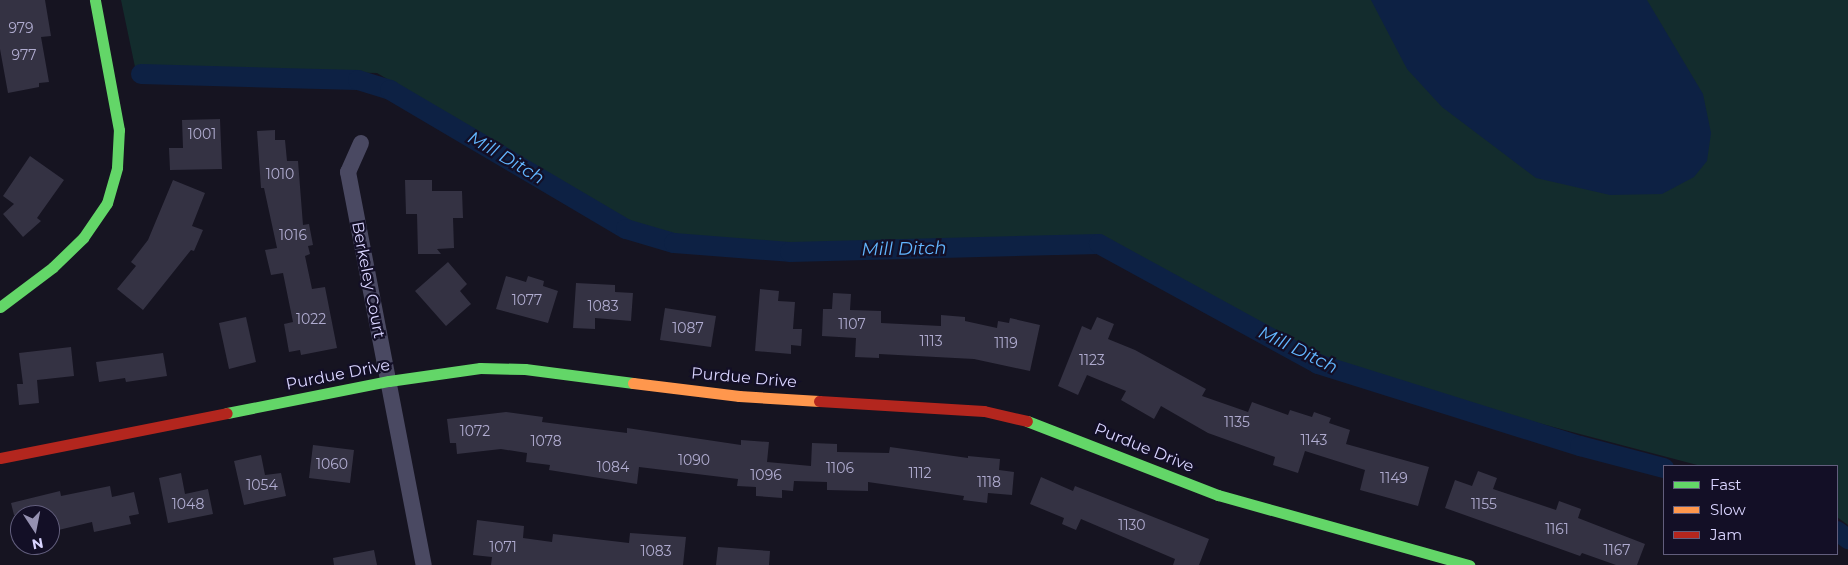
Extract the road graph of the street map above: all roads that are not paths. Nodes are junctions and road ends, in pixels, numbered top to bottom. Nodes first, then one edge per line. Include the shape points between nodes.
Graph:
1 (95, 0) edge
2 (361, 143) dead end
3 (0, 307) edge
4 (389, 381) junction
5 (0, 458) edge
6 (424, 565) edge
7 (1469, 565) edge

1 - 3 street via 119,130 117,167 106,203 83,238 53,267
2 - 4 street, Berkeley Court via 348,172 359,243
4 - 5 street, Purdue Drive
4 - 6 street, Berkeley Court
4 - 7 street, Purdue Drive via 480,368 525,369 739,396 984,411 1038,424 1218,495

